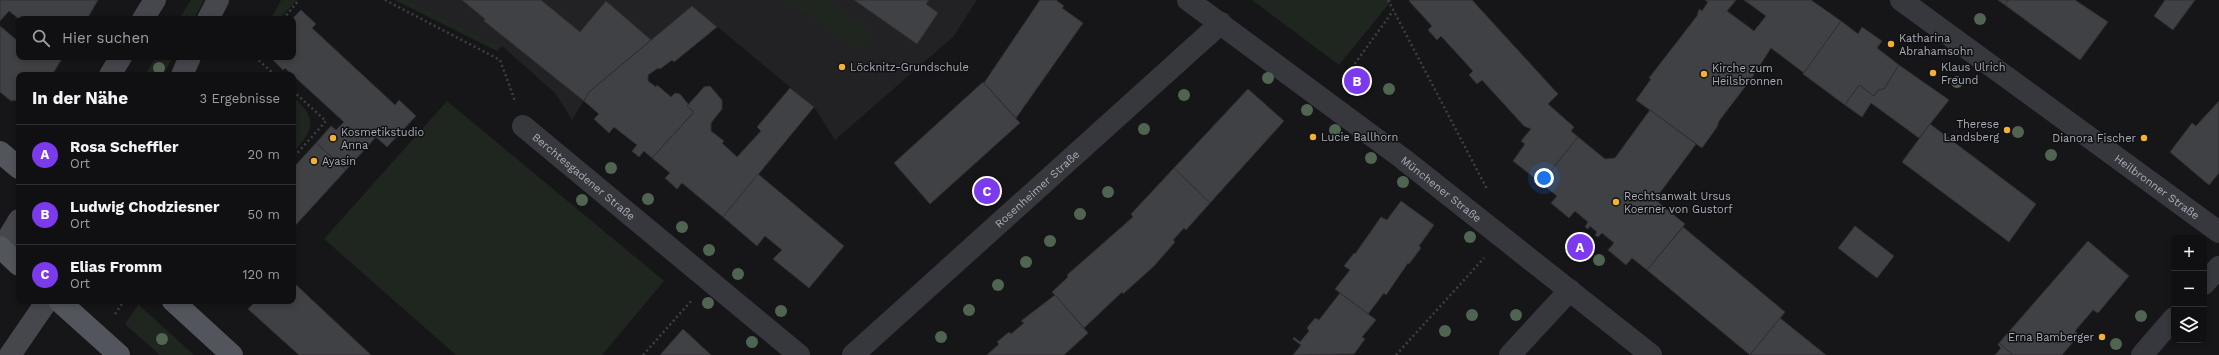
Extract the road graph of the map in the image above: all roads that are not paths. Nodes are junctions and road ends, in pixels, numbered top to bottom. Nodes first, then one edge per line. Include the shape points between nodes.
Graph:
1 (155, 0) edge
2 (218, 0) edge
3 (1188, 0) edge
4 (1901, 0) edge
5 (145, 16) edge
6 (210, 16) edge
7 (1221, 23) junction
8 (119, 60) edge
9 (189, 60) edge
10 (112, 72) edge
11 (183, 72) edge
12 (523, 126) road end
13 (0, 152) edge
14 (16, 165) edge
15 (16, 225) edge
16 (2219, 232) edge
17 (0, 249) edge
18 (16, 262) edge
19 (2219, 266) edge
20 (2207, 280) edge
21 (1570, 290) junction
22 (46, 304) edge
23 (62, 304) edge
24 (176, 304) edge
25 (2171, 321) edge
26 (10, 355) edge
27 (118, 355) edge
28 (232, 355) edge
29 (799, 355) edge
30 (852, 355) edge
31 (1510, 355) edge
32 (1651, 355) edge
33 (2142, 355) edge

1 - 5 main road
2 - 6 main road
3 - 7 street, Münchener Straße
4 - 16 street, Heilbronner Straße
7 - 21 street, Münchener Straße via 1402,158
7 - 30 street, Rosenheimer Straße
8 - 10 main road
9 - 11 main road
12 - 29 street, Berchtesgadener Straße
13 - 14 main road
15 - 17 main road
17 - 18 main road
19 - 20 street
21 - 31 street
21 - 32 street, Münchener Straße
22 - 26 main road
23 - 27 main road
24 - 28 main road
25 - 33 street

